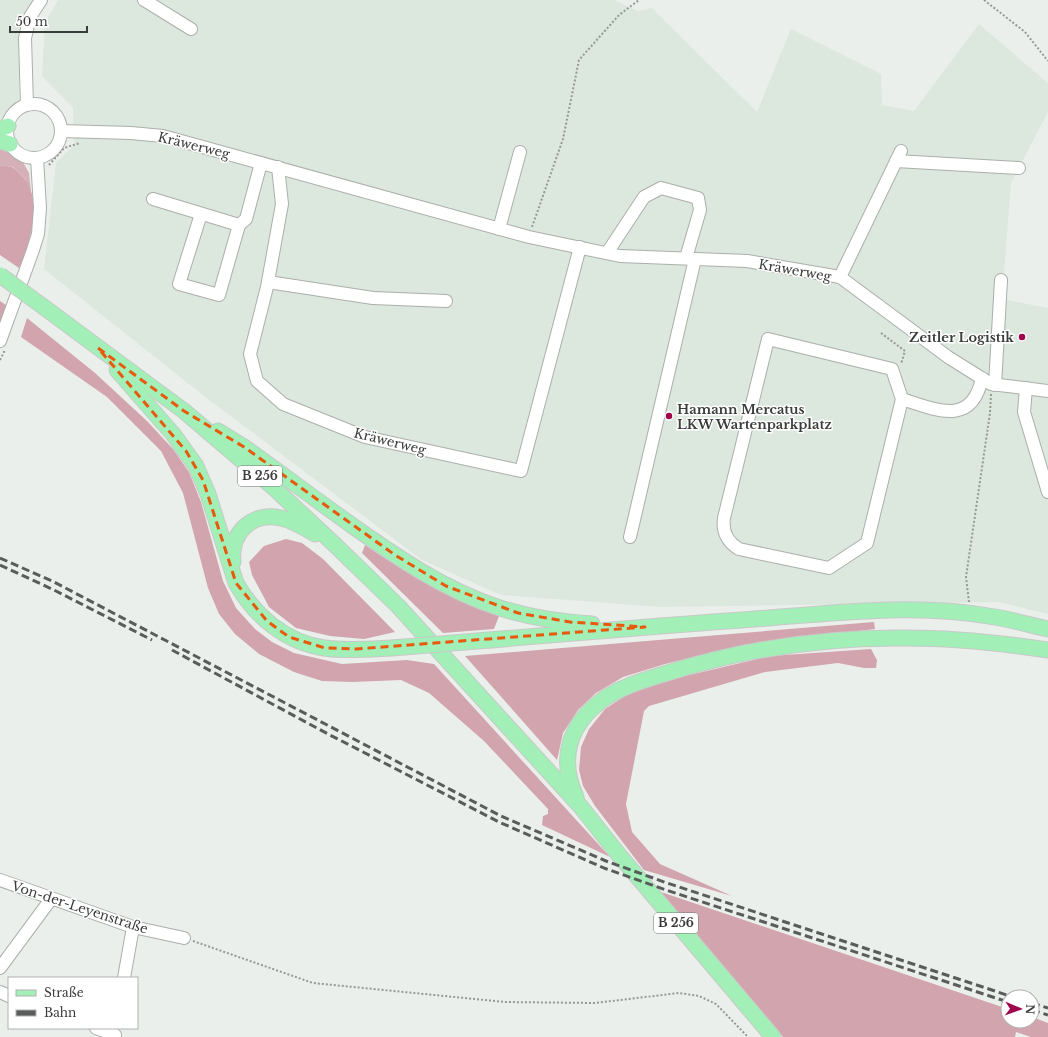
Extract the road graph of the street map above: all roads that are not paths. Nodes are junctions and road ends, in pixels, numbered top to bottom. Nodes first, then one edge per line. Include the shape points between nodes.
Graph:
1 (41, 0) edge
2 (144, 0) edge
3 (191, 29) dead end
4 (27, 105) junction
5 (4, 128) edge
6 (61, 131) junction
7 (5, 142) edge
8 (520, 152) dead end
9 (37, 158) junction
10 (261, 163) junction
11 (278, 168) junction
12 (1019, 168) dead end
13 (153, 199) dead end
14 (201, 214) junction
15 (238, 225) junction
16 (499, 229) junction
17 (580, 248) junction
18 (607, 253) junction
19 (690, 259) junction
20 (0, 275) edge
21 (840, 278) junction
22 (1001, 280) dead end
23 (268, 282) junction
24 (446, 301) dead end
25 (0, 341) edge
26 (98, 348) junction
27 (989, 382) junction
28 (1026, 388) junction
29 (1048, 391) edge
30 (902, 399) junction
31 (184, 411) junction
32 (1048, 492) edge
33 (630, 537) dead end
34 (333, 543) junction
35 (236, 583) junction
36 (645, 627) junction
37 (1048, 629) edge
38 (1048, 650) edge
39 (581, 807) junction
40 (0, 880) edge
41 (51, 899) junction
42 (133, 926) junction
43 (184, 938) road end
44 (0, 968) edge
45 (124, 977) edge
46 (100, 1029) edge
47 (115, 1033) edge
48 (772, 1037) edge

1 - 4 street via 30,17 25,38
2 - 3 street
4 - 5 street via 16,111
4 - 6 street via 41,105 53,112
5 - 7 street via 8,138
6 - 9 street via 56,147 48,154
6 - 10 street, Kräwerweg via 163,136
7 - 9 street via 26,157
8 - 16 street
9 - 25 street via 40,208 38,234
10 - 11 street, Kräwerweg
10 - 15 street via 246,219
11 - 16 street, Kräwerweg
11 - 23 street, Kräwerweg via 282,204
12 - 21 street via 898,156
13 - 14 street
14 - 15 street
14 - 15 street via 179,284 219,295
16 - 17 street, Kräwerweg
17 - 18 street, Kräwerweg
17 - 23 street, Kräwerweg via 521,471 365,437 283,404 257,382 250,354
18 - 19 street, Kräwerweg via 620,256
18 - 19 street via 644,197 661,188 698,198 700,210
19 - 21 street, Kräwerweg via 747,261
19 - 33 street
20 - 26 main road, B 256, bridge
21 - 27 street, Kräwerweg via 948,357
22 - 27 street
23 - 24 street via 373,298
26 - 31 main road, B 256
26 - 35 main road via 174,434 196,466 208,494
27 - 28 street, Kräwerweg
27 - 30 street via 979,390 970,404 954,411 930,408
28 - 29 street, Kräwerweg
28 - 32 street via 1024,412
30 - 30 street via 892,369 768,339 724,518 724,532 732,545 739,549 830,568 867,543
31 - 34 main road, B 256 via 273,487
31 - 36 main road via 244,447 419,571 470,597 544,619
34 - 35 main road via 289,520 274,517 257,519 242,529 233,544
34 - 39 main road, B 256 via 398,606
35 - 36 main road, bridge via 267,622 300,642 325,648 392,648
36 - 37 main road via 882,610 970,614
38 - 39 main road via 944,639 837,640 737,655 652,678 601,700 578,725 569,747 567,772
39 - 48 main road, B 256 via 618,855
40 - 41 street, Von-der-Leyenstraße
41 - 42 street, Von-der-Leyenstraße
41 - 44 street
42 - 43 street, Von-der-Leyenstraße
42 - 45 street
46 - 47 street

